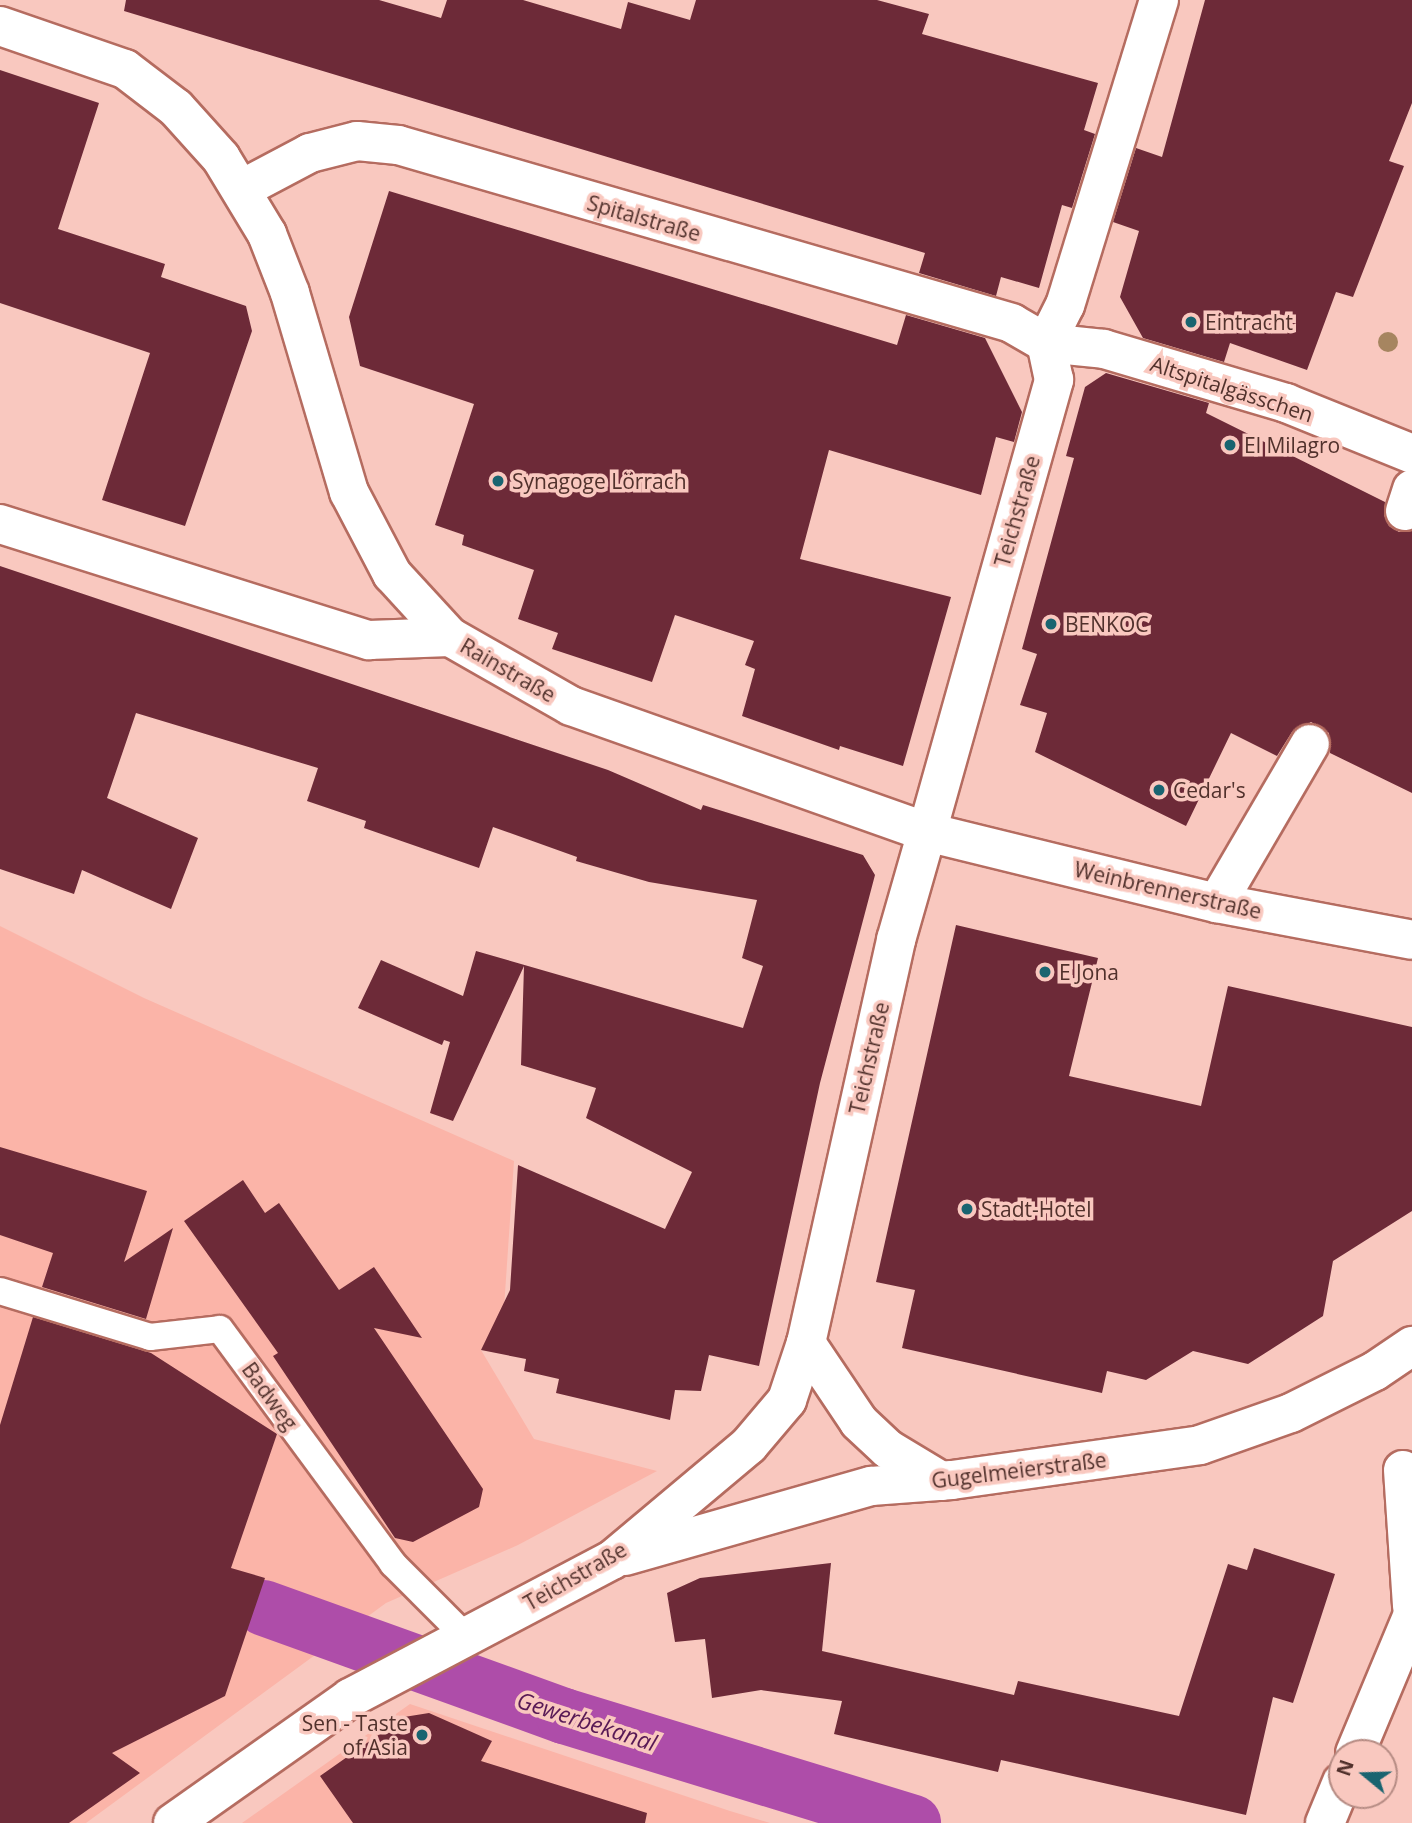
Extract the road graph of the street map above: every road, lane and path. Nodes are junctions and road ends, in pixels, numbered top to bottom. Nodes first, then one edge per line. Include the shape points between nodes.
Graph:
1 (1159, 0) edge
2 (0, 26) edge
3 (242, 189) junction
4 (1046, 343) junction
5 (1412, 454) edge
6 (0, 524) edge
7 (450, 638) junction
8 (1310, 744) dead end
9 (926, 832) junction
10 (1217, 903) junction
11 (1412, 940) edge
12 (0, 1291) edge
13 (806, 1343) junction
14 (1412, 1346) edge
15 (1403, 1470) dead end
16 (941, 1481) junction
17 (612, 1560) junction
18 (1412, 1607) edge
19 (1412, 1618) edge
20 (460, 1640) junction
21 (1360, 1739) edge
22 (173, 1823) edge

1 - 4 street via 1065,305
2 - 3 street via 125,69 176,108
3 - 4 street, Spitalstraße via 310,153 357,141 398,145 1012,323
3 - 7 street via 267,234 290,293 349,492 393,575
4 - 5 street, Altspitalgässchen via 1104,349 1286,403
4 - 9 street, Teichstraße via 1054,380
6 - 7 street, Rainstraße via 369,640
7 - 9 street, Rainstraße via 571,706
8 - 10 street
9 - 10 street, Weinbrennerstraße
9 - 13 street, Teichstraße via 893,953
10 - 11 street, Weinbrennerstraße
12 - 20 lane, Badweg via 150,1337 220,1329 393,1564
13 - 16 street via 859,1422 888,1449
13 - 17 street, Teichstraße via 787,1400 749,1445
14 - 16 street, Gugelmeierstraße via 1375,1371 1291,1413 1200,1445
15 - 18 street
16 - 17 street, Gugelmeierstraße via 871,1486
17 - 20 street, Teichstraße
19 - 21 street
20 - 22 street, Teichstraße via 351,1698

